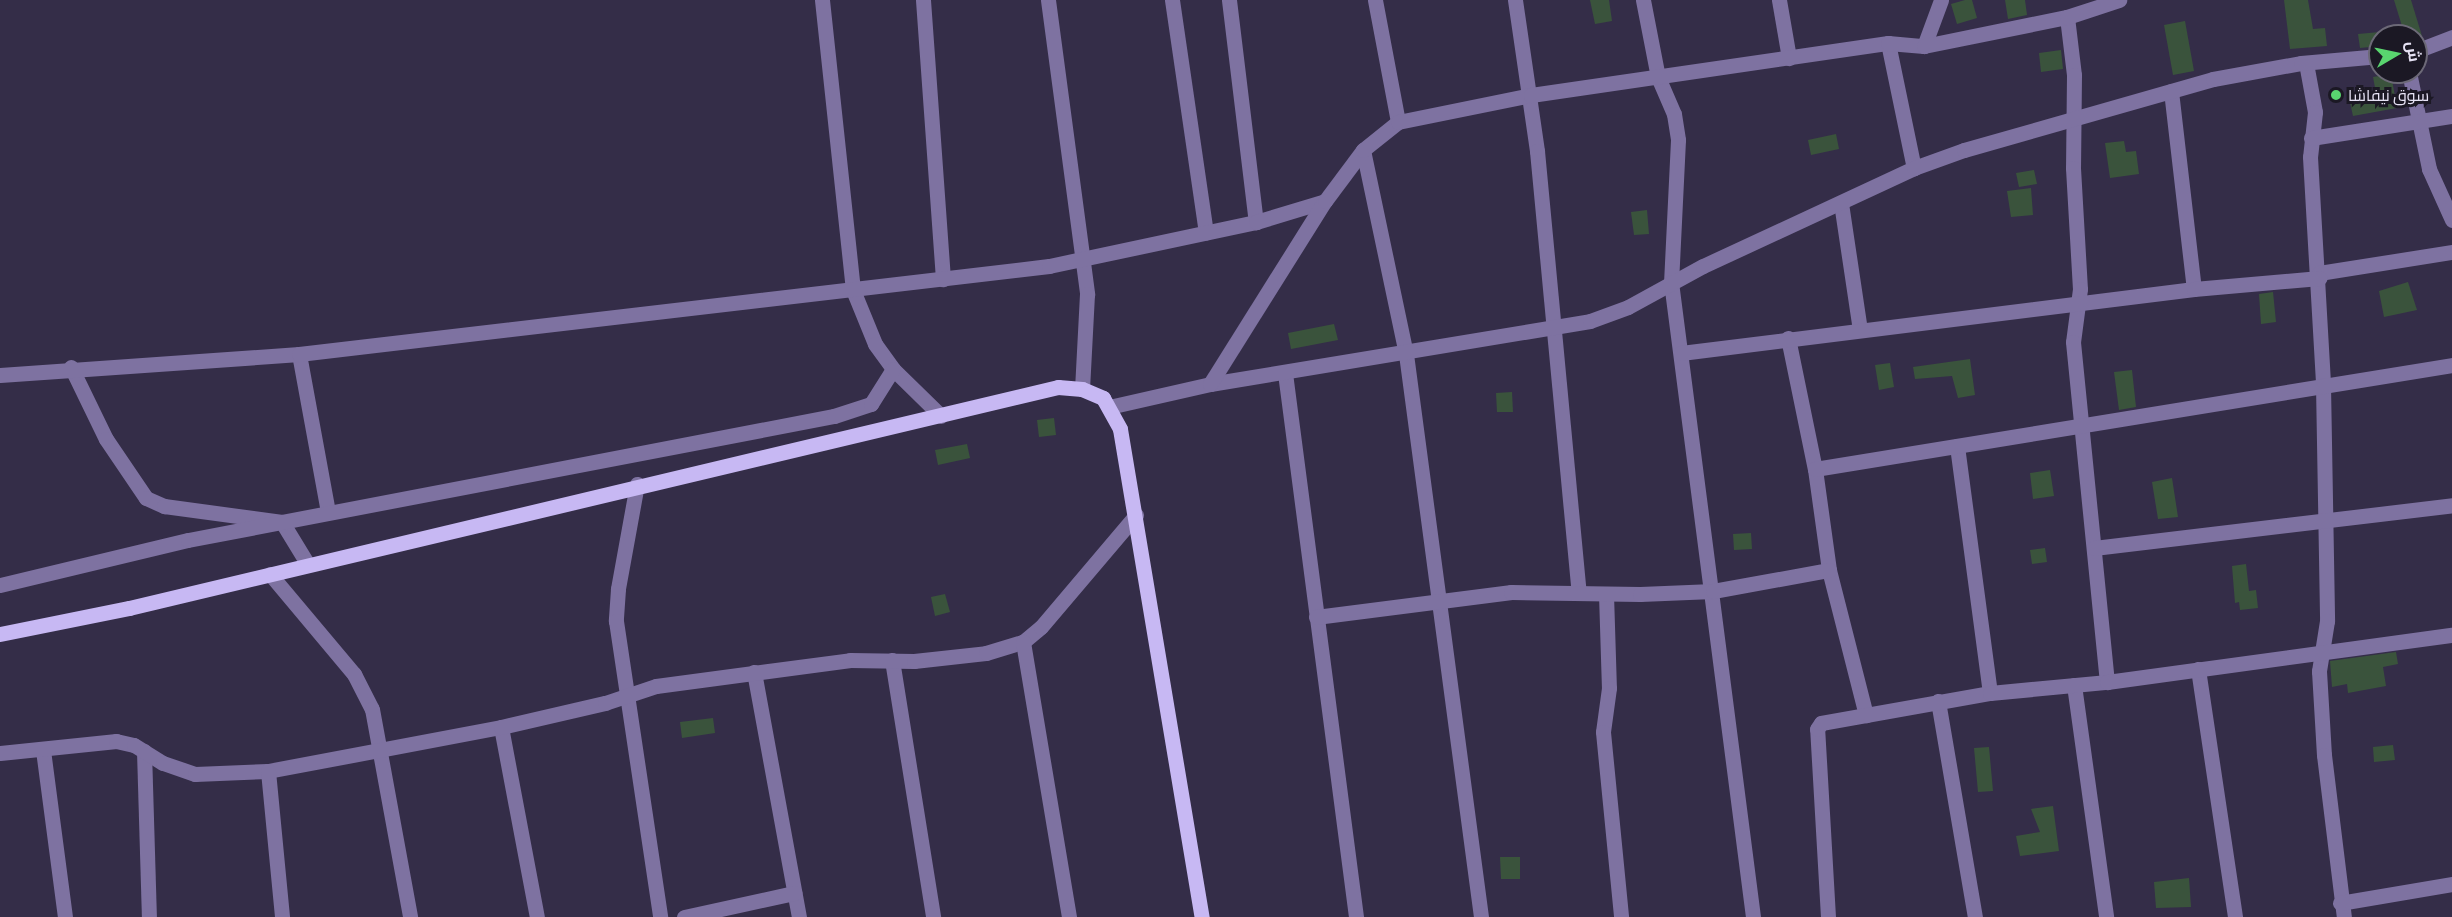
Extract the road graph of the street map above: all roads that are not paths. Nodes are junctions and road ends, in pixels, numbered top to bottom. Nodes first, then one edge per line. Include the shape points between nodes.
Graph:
1 (822, 0) edge
2 (923, 0) edge
3 (1048, 0) edge
4 (1172, 0) edge
5 (1229, 0) edge
6 (1375, 0) edge
7 (1515, 0) edge
8 (1643, 0) edge
9 (1779, 0) edge
10 (1941, 0) edge
11 (2119, 0) edge
12 (2067, 18) junction
13 (2452, 37) edge
14 (1888, 43) junction
15 (1924, 46) junction
16 (2428, 46) edge
17 (1789, 58) junction
18 (2368, 58) edge
19 (2306, 63) junction
20 (1658, 76) junction
21 (2411, 84) edge
22 (2171, 91) junction
23 (1531, 95) junction
24 (2452, 116) edge
25 (2075, 119) junction
26 (2418, 121) junction
27 (1398, 122) junction
28 (2311, 138) junction
29 (1363, 150) junction
30 (1914, 168) junction
31 (1325, 201) junction
32 (1841, 203) junction
33 (2452, 220) edge
34 (1256, 222) junction
35 (1206, 233) junction
36 (2452, 252) edge
37 (1083, 260) junction
38 (2319, 275) junction
39 (943, 279) junction
40 (1671, 282) junction
41 (2194, 289) junction
42 (853, 290) junction
43 (2079, 304) junction
44 (1554, 329) junction
45 (1860, 330) junction
46 (1788, 338) junction
47 (1681, 353) junction
48 (299, 354) junction
49 (1406, 354) junction
50 (2452, 365) edge
51 (71, 367) junction
52 (893, 369) junction
53 (1285, 373) junction
54 (0, 375) edge
55 (1210, 384) junction
56 (2323, 385) junction
57 (1082, 389) junction
58 (1110, 406) junction
59 (941, 416) junction
60 (2083, 427) junction
61 (1957, 446) junction
62 (1815, 469) junction
63 (637, 484) junction
64 (2452, 505) edge
65 (328, 512) junction
66 (1136, 515) junction
67 (2325, 520) junction
68 (282, 522) junction
69 (2094, 548) junction
70 (307, 563) junction
71 (1829, 570) junction
72 (270, 574) junction
73 (0, 585) edge
74 (1713, 591) junction
75 (1579, 593) junction
76 (1606, 594) junction
77 (1438, 601) junction
78 (1316, 617) junction
79 (0, 634) edge
80 (2451, 640) edge
81 (1023, 642) junction
82 (2322, 652) junction
83 (891, 660) junction
84 (2199, 669) junction
85 (754, 672) junction
86 (2107, 682) junction
87 (2074, 685) junction
88 (1990, 693) junction
89 (625, 695) junction
90 (1938, 701) junction
91 (1866, 715) junction
92 (501, 728) junction
93 (43, 750) junction
94 (144, 751) junction
95 (381, 752) junction
96 (0, 753) edge
97 (268, 771) junction
98 (2452, 884) edge
99 (794, 893) junction
100 (2342, 910) edge
101 (65, 917) edge
102 (148, 917) edge
103 (282, 917) edge
104 (410, 917) edge
105 (537, 917) edge
106 (660, 917) edge
107 (684, 917) edge
108 (799, 917) edge
109 (933, 917) edge
110 (1069, 917) edge
111 (1202, 917) edge
112 (1356, 917) edge
113 (1481, 917) edge
114 (1621, 917) edge
115 (1753, 917) edge
116 (1828, 917) edge
117 (1975, 917) edge
118 (2106, 917) edge
119 (2235, 917) edge

1 - 42 street
2 - 39 street
3 - 37 street
4 - 35 street
5 - 34 street
6 - 27 street
7 - 23 street
8 - 20 street
9 - 17 street
10 - 15 street
11 - 12 street
12 - 15 street
12 - 25 street
13 - 16 street
14 - 15 street
14 - 17 street
14 - 30 street
17 - 20 street
18 - 19 street
19 - 22 street
19 - 28 street via 2315,112
20 - 23 street
20 - 40 street via 1674,114 1679,154
21 - 26 street
22 - 25 street
22 - 41 street
23 - 27 street
23 - 44 street
24 - 26 street
25 - 30 street
25 - 43 street via 2073,168
26 - 28 street
26 - 33 street via 2432,180
27 - 29 street
28 - 38 street
29 - 31 street
29 - 49 street
30 - 32 street
31 - 34 street
31 - 55 street
32 - 40 street
32 - 45 street
34 - 35 street
35 - 37 street
36 - 38 street
37 - 39 street
37 - 57 street via 1087,321
38 - 41 street
38 - 56 street
39 - 42 street
40 - 44 street via 1621,310
40 - 47 street
41 - 43 street
42 - 48 street
42 - 52 street via 875,344
43 - 45 street
43 - 60 street via 2073,342
44 - 49 street
44 - 75 street
45 - 46 street
46 - 47 street
46 - 62 street
47 - 74 street
48 - 51 street
48 - 65 street
49 - 53 street
49 - 77 street
50 - 56 street
51 - 54 street
51 - 68 street via 111,447 146,498 164,506
52 - 59 street
52 - 65 street via 871,404 841,414
53 - 55 street
53 - 78 street
55 - 58 street
56 - 60 street
56 - 67 street
57 - 58 main road via 1103,398
57 - 59 main road via 1058,387
58 - 66 main road via 1120,429
59 - 63 main road
60 - 61 street
60 - 69 street
61 - 62 street
61 - 88 street
62 - 71 street
63 - 70 main road
63 - 89 street via 616,606
64 - 67 street
65 - 68 street
66 - 81 street via 1041,627
66 - 111 main road
67 - 69 street
67 - 82 street via 2326,621
68 - 70 street
68 - 73 street
69 - 86 street
70 - 72 main road
71 - 74 street
71 - 91 street
72 - 79 main road
72 - 95 street via 354,675 372,709
74 - 76 street
74 - 115 street
75 - 76 street
75 - 77 street via 1511,592
76 - 114 street via 1609,688 1604,732
77 - 78 street
77 - 113 street
78 - 112 street
80 - 82 street
81 - 83 street via 986,653
81 - 110 street
82 - 84 street
82 - 100 street via 2324,755
83 - 85 street via 850,660
83 - 109 street
84 - 86 street
84 - 119 street
85 - 89 street via 656,686
85 - 99 street
86 - 87 street
87 - 88 street
87 - 118 street via 2087,804
88 - 90 street
89 - 92 street
89 - 106 street
90 - 91 street
90 - 117 street
91 - 116 street via 1821,723 1816,729
92 - 95 street
92 - 105 street
93 - 94 street via 116,741
93 - 96 street
93 - 101 street
94 - 97 street via 171,767 195,774
94 - 102 street
95 - 97 street
95 - 104 street
97 - 103 street
98 - 100 street
99 - 107 street
99 - 108 street

